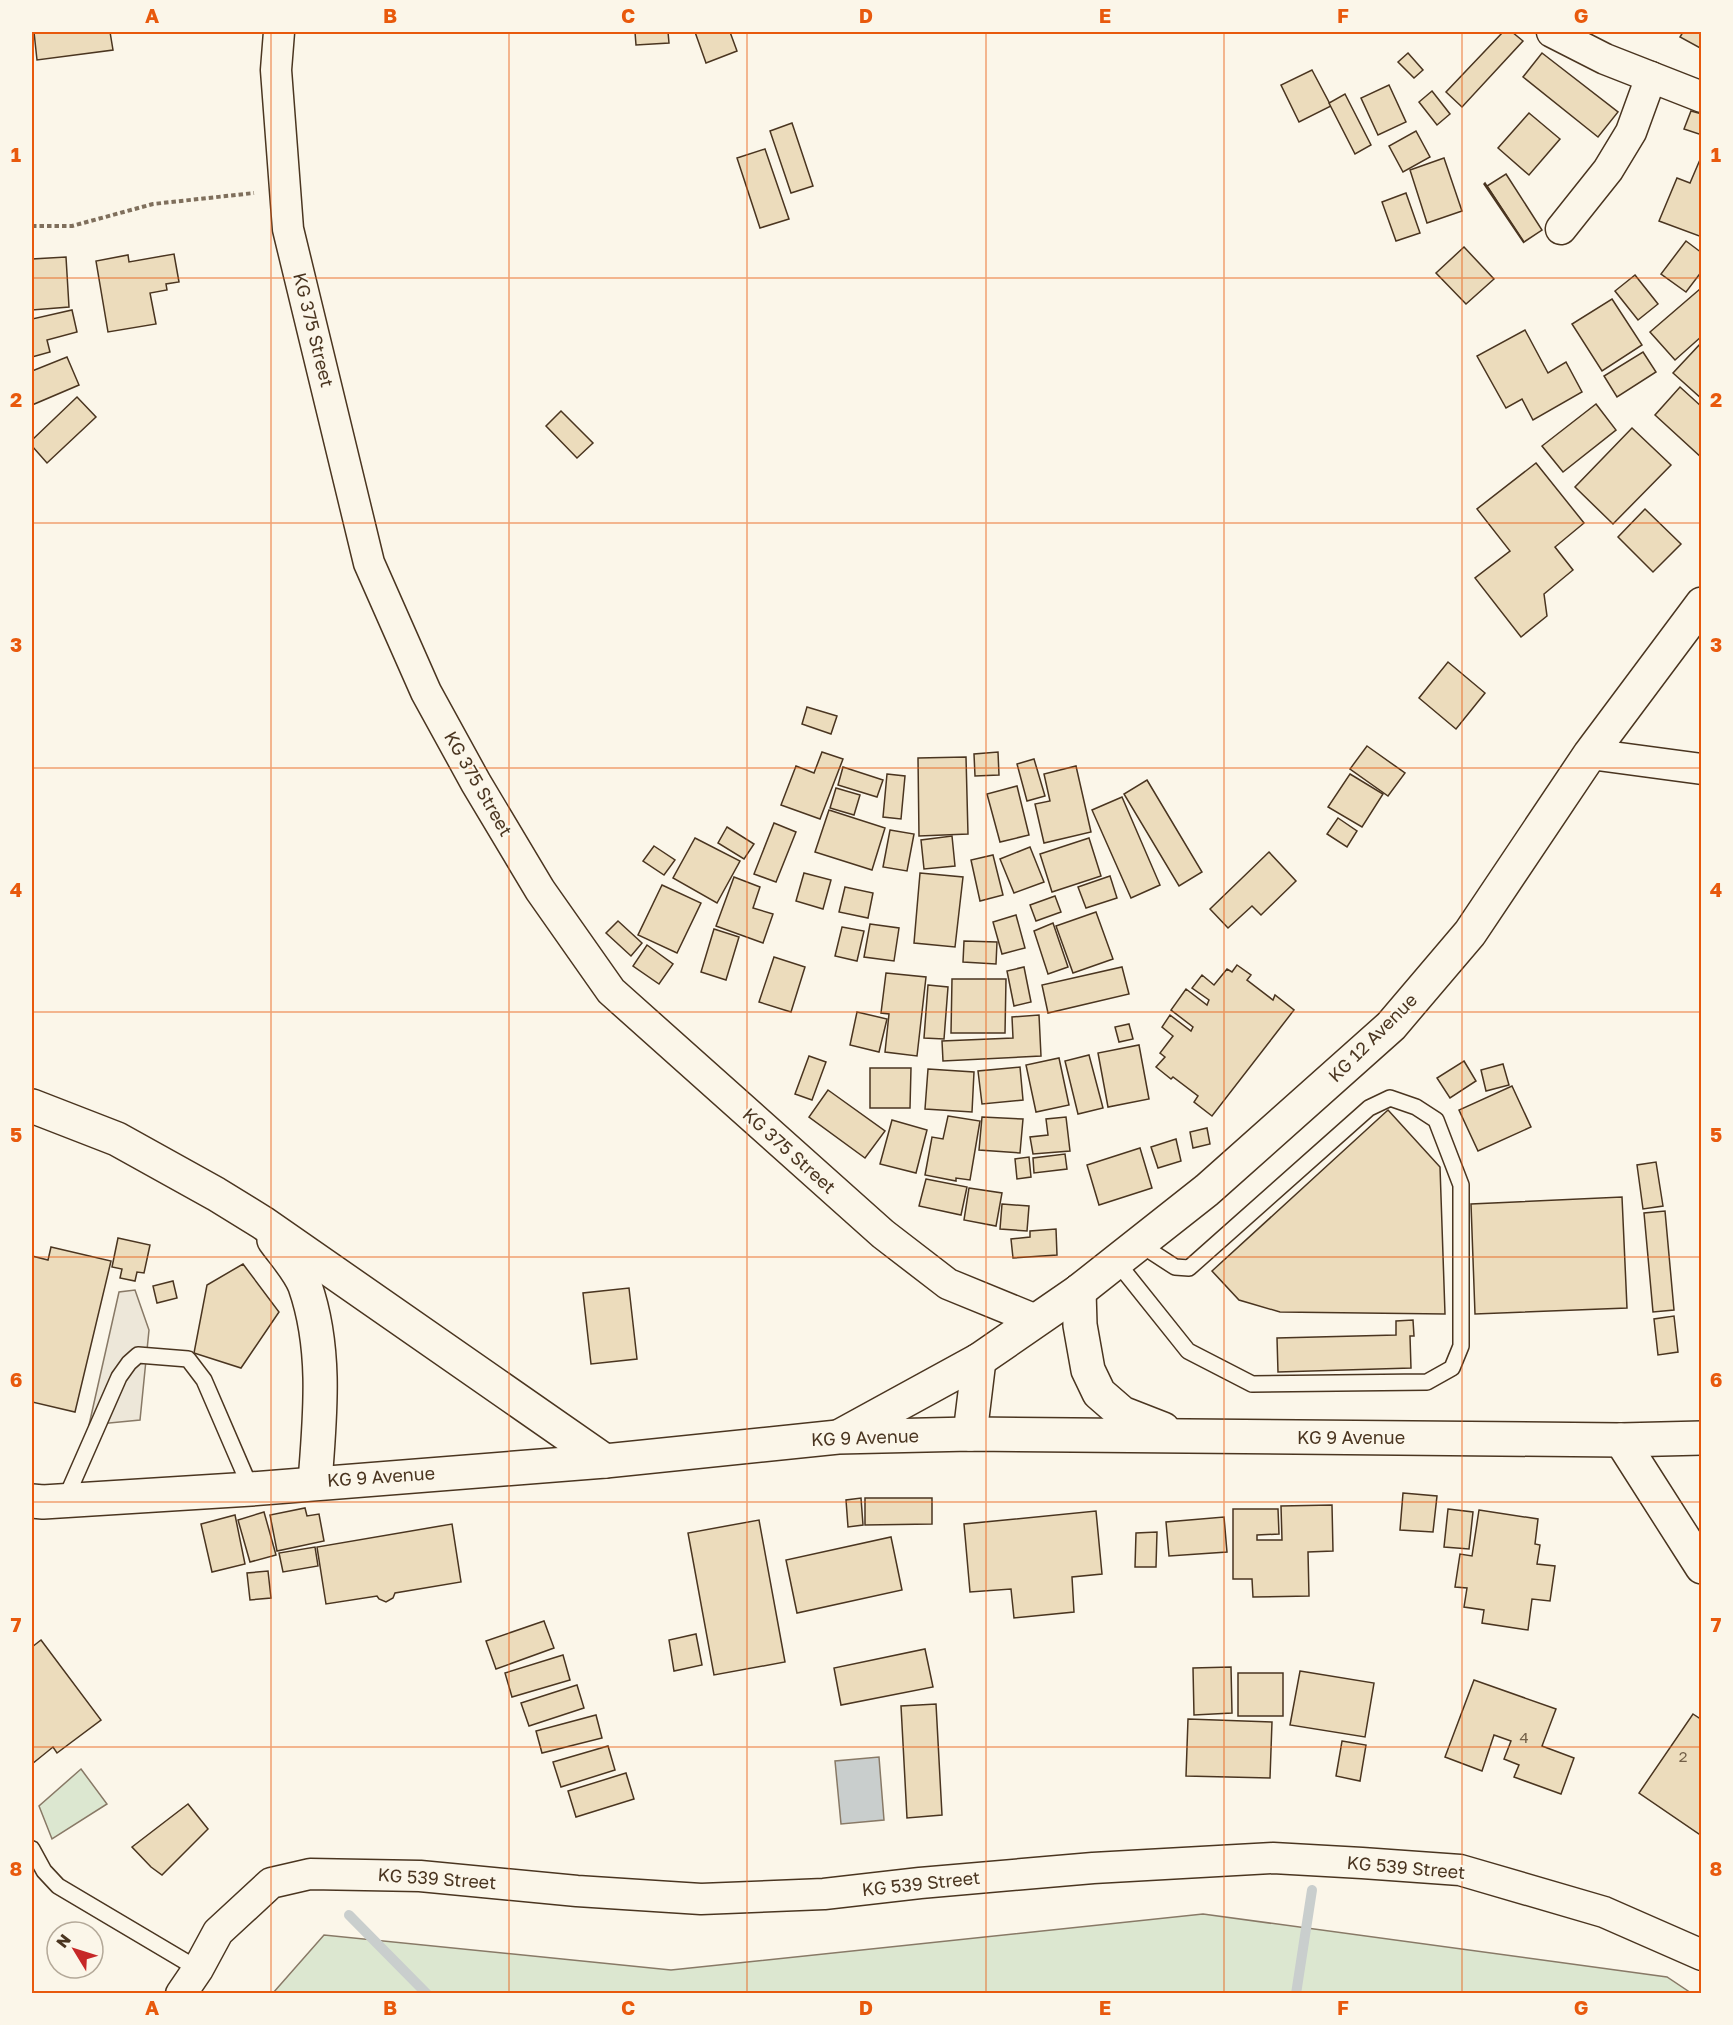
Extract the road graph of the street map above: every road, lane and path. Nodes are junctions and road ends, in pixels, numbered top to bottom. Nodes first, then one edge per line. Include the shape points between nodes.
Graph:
1 (279, 32) edge
2 (1552, 32) edge
3 (1651, 77) junction
4 (1701, 97) edge
5 (285, 189) junction
6 (32, 226) edge
7 (1561, 229) dead end
8 (1701, 604) edge
9 (1590, 754) junction
10 (1701, 769) edge
11 (32, 1106) edge
12 (263, 1223) junction
13 (1127, 1252) junction
14 (1079, 1291) junction
15 (1036, 1320) junction
16 (979, 1360) junction
17 (969, 1434) junction
18 (1182, 1436) junction
19 (838, 1437) junction
20 (1701, 1438) edge
21 (1621, 1440) junction
22 (604, 1461) junction
23 (315, 1482) junction
24 (251, 1489) junction
25 (43, 1503) edge
26 (1701, 1567) edge
27 (32, 1849) edge
28 (1701, 1955) edge
29 (198, 1969) junction
30 (182, 1994) edge

1 - 5 street, KG 375 Street via 276,70
2 - 3 street
3 - 4 street
3 - 7 street via 1631,132 1608,170
5 - 6 path via 153,204 72,226
5 - 15 street, KG 375 Street via 288,229 369,563 426,692 540,890 611,991 874,1226 948,1284
8 - 9 main road, KG 12 Avenue
9 - 10 street
9 - 13 main road, KG 12 Avenue via 1470,933 1391,1026 1207,1190
11 - 12 main road via 117,1139
12 - 22 main road
12 - 23 main road via 304,1284 315,1330 322,1391
13 - 13 lane via 1189,1268 1369,1108 1390,1098 1416,1107 1436,1120 1461,1185 1461,1346 1452,1368 1427,1382 1252,1384 1188,1351
13 - 14 main road, KG 12 Avenue
14 - 15 main road, KG 12 Avenue
14 - 18 main road via 1088,1370 1099,1393 1122,1413
15 - 16 main road, KG 12 Avenue
16 - 17 main road
16 - 19 main road, KG 12 Avenue
17 - 18 main road, KG 9 Avenue
17 - 19 main road, KG 9 Avenue
18 - 21 main road, KG 9 Avenue
19 - 22 main road, KG 9 Avenue
20 - 21 main road, KG 9 Avenue
21 - 26 main road
22 - 23 main road, KG 9 Avenue
23 - 24 main road, KG 9 Avenue
24 - 25 main road, KG 9 Avenue
24 - 25 lane via 204,1380 188,1359 138,1355 119,1377
27 - 29 lane via 58,1886
28 - 29 street, KG 539 Street via 1604,1912 1460,1870 1273,1858 1093,1868 824,1894 701,1899 420,1876 310,1874 271,1883 218,1932
29 - 30 street, KG 539 Street

